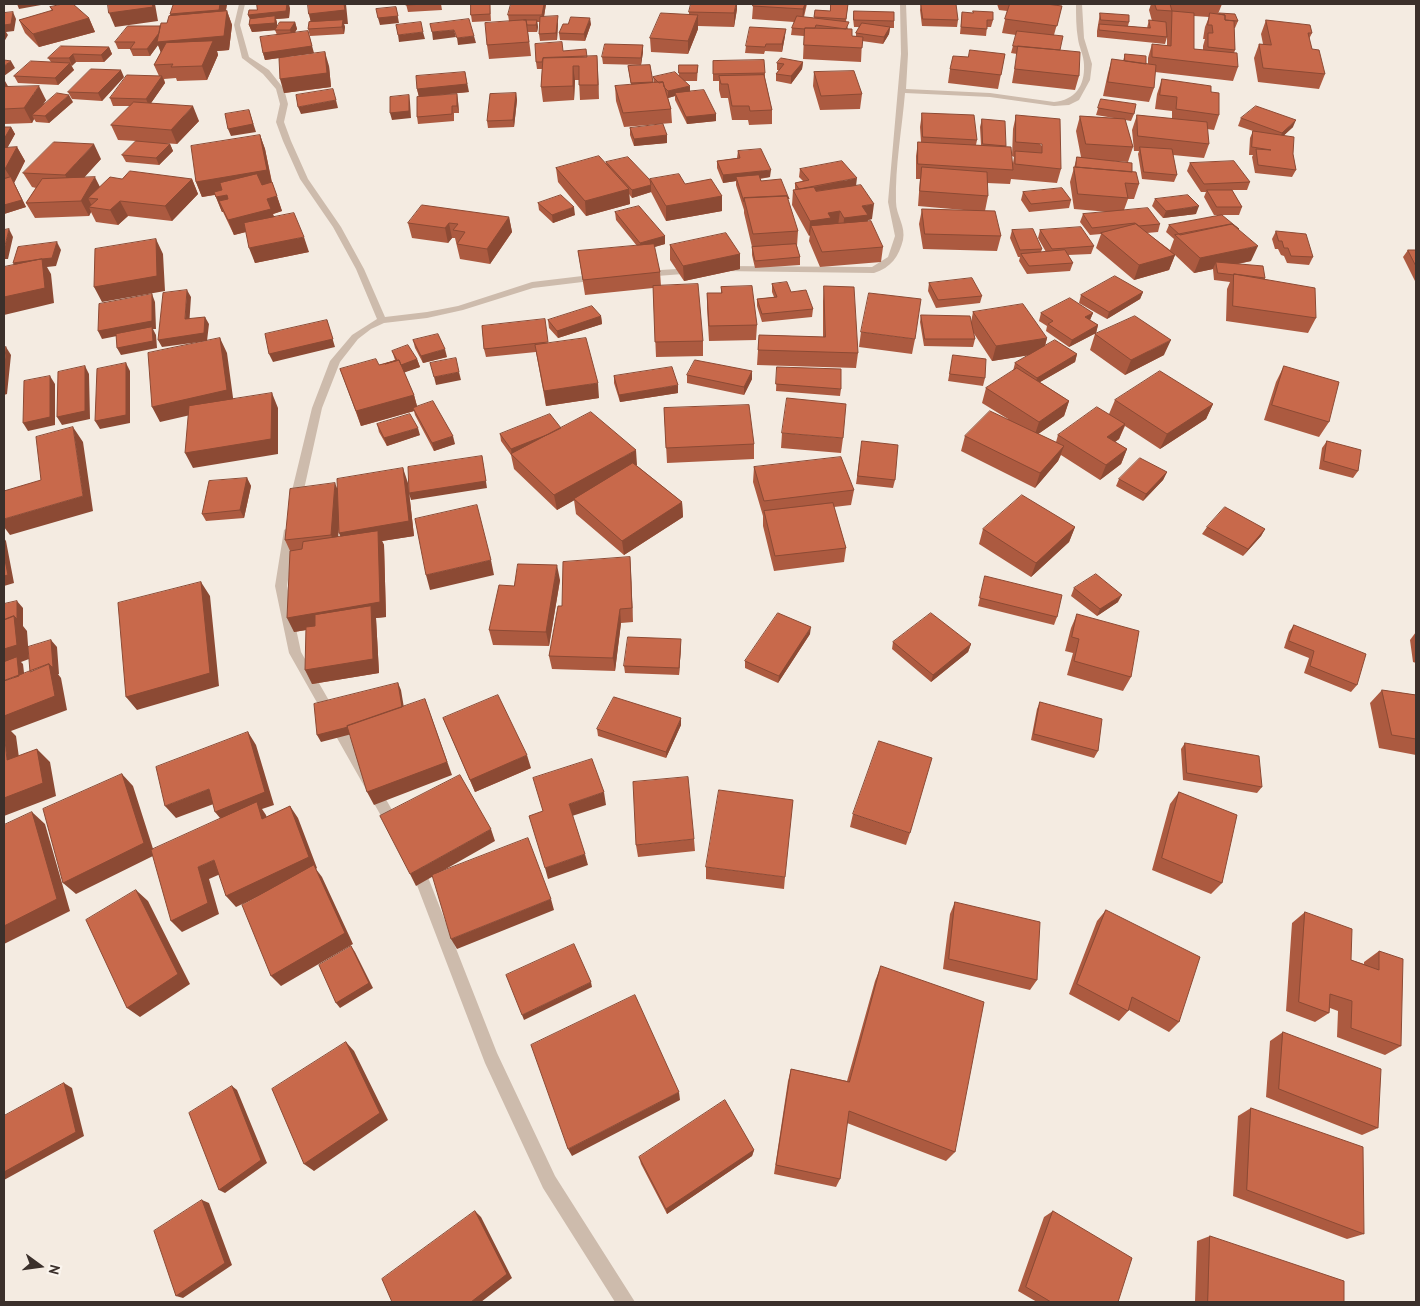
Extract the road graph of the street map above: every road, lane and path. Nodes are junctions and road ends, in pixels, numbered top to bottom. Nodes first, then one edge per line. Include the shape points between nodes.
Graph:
1 (242, 4) edge
2 (903, 4) edge
3 (1080, 4) edge
4 (903, 91) junction
5 (634, 274) edge
6 (610, 276) edge
7 (382, 320) junction
8 (401, 838) edge
9 (411, 854) edge
10 (626, 1302) edge

1 - 7 street via 236,25 246,58 266,72 280,89 284,104 280,122 287,141 304,179 337,227 360,269
2 - 4 street
3 - 4 street via 1081,38 1088,64 1086,80 1076,98 1066,103
4 - 5 street via 892,204 899,232 895,253 888,263 874,270 739,268
6 - 7 street via 532,285 460,308
7 - 8 street via 362,332 335,361 317,408 280,586 295,653
9 - 10 street via 491,1057 549,1182

